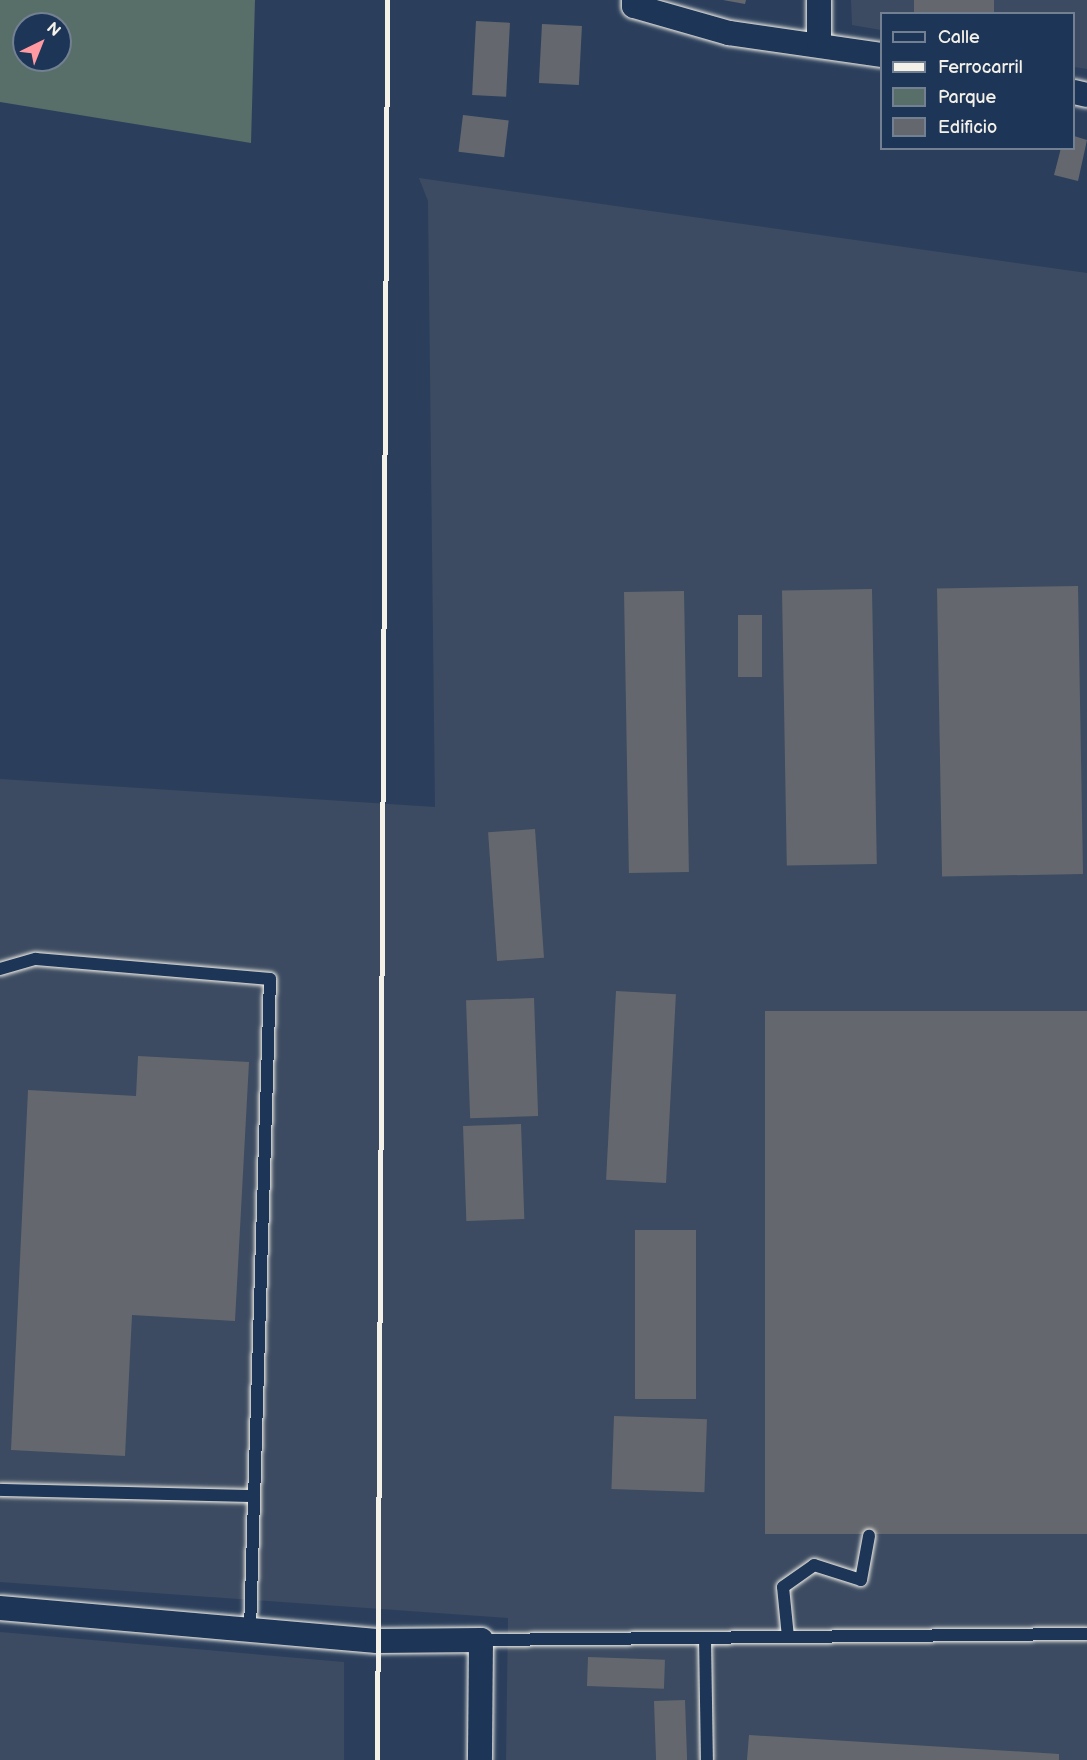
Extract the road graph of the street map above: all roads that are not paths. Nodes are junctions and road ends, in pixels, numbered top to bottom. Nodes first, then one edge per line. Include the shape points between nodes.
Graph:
1 (634, 0) edge
2 (819, 0) edge
3 (819, 43) junction
4 (880, 55) edge
5 (0, 969) edge
6 (0, 1490) edge
7 (254, 1496) junction
8 (869, 1536) dead end
9 (0, 1608) edge
10 (250, 1630) junction
11 (1087, 1634) edge
12 (788, 1637) junction
13 (705, 1638) junction
14 (481, 1640) junction
15 (480, 1760) edge
16 (707, 1760) edge

1 - 3 street via 634,6 729,33
2 - 3 street
3 - 4 street
5 - 7 lane via 36,959 270,979
6 - 7 lane
7 - 10 lane
8 - 12 lane via 861,1580 814,1565 783,1587
9 - 10 street
10 - 14 street via 377,1641
11 - 12 lane
12 - 13 lane
13 - 14 lane
13 - 16 lane
14 - 15 street

